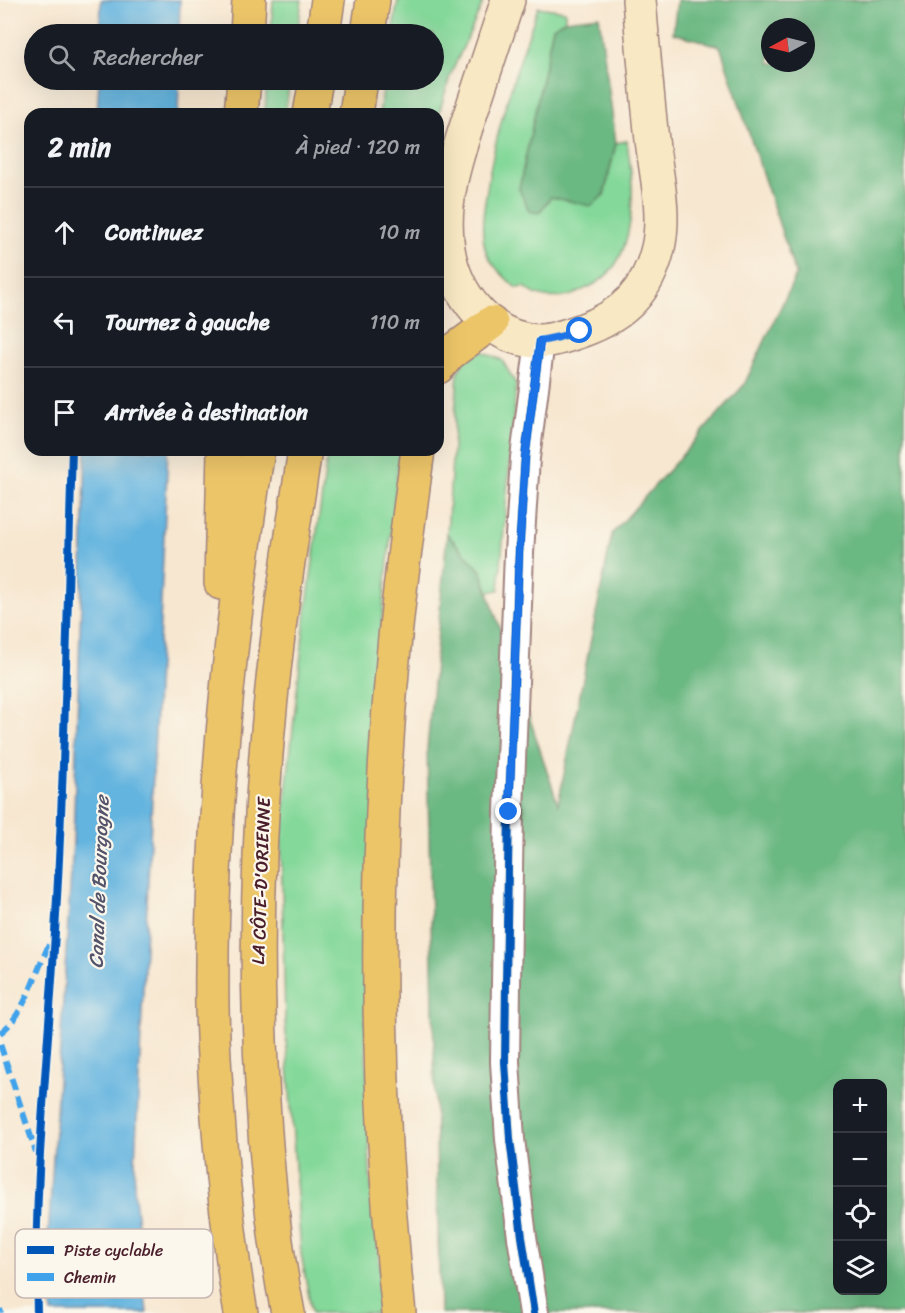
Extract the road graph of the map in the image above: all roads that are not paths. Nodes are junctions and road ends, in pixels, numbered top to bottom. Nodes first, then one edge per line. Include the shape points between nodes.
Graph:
1 (249, 0) edge
2 (328, 0) edge
3 (373, 0) edge
4 (508, 0) edge
5 (639, 0) edge
6 (248, 24) edge
7 (324, 24) edge
8 (369, 24) edge
9 (243, 90) edge
10 (314, 90) edge
11 (360, 90) edge
12 (242, 108) edge
13 (311, 108) edge
14 (357, 108) edge
15 (491, 323) junction
16 (540, 341) junction
17 (444, 360) edge
18 (224, 456) edge
19 (257, 456) edge
20 (304, 456) edge
21 (417, 456) edge
22 (213, 889) junction
23 (241, 1313) edge
24 (288, 1313) edge
25 (399, 1313) edge
26 (534, 1313) edge

1 - 6 highway
2 - 7 highway
3 - 8 highway
4 - 15 main road via 459,149 448,188 446,216 454,276 476,310
5 - 16 main road via 660,205 661,229 653,266 633,300 618,313 580,331
9 - 12 highway
10 - 13 highway
11 - 14 highway
15 - 16 main road via 509,334
15 - 17 highway
16 - 26 street via 525,458 519,554 506,1006 510,1139
18 - 22 highway
19 - 22 highway via 230,661
20 - 24 highway, LA CÔTE-D'ORIENNE via 269,719 260,835 258,933 267,1167
21 - 25 highway via 394,647 380,902 387,1170
22 - 23 highway via 212,1007 218,1120

